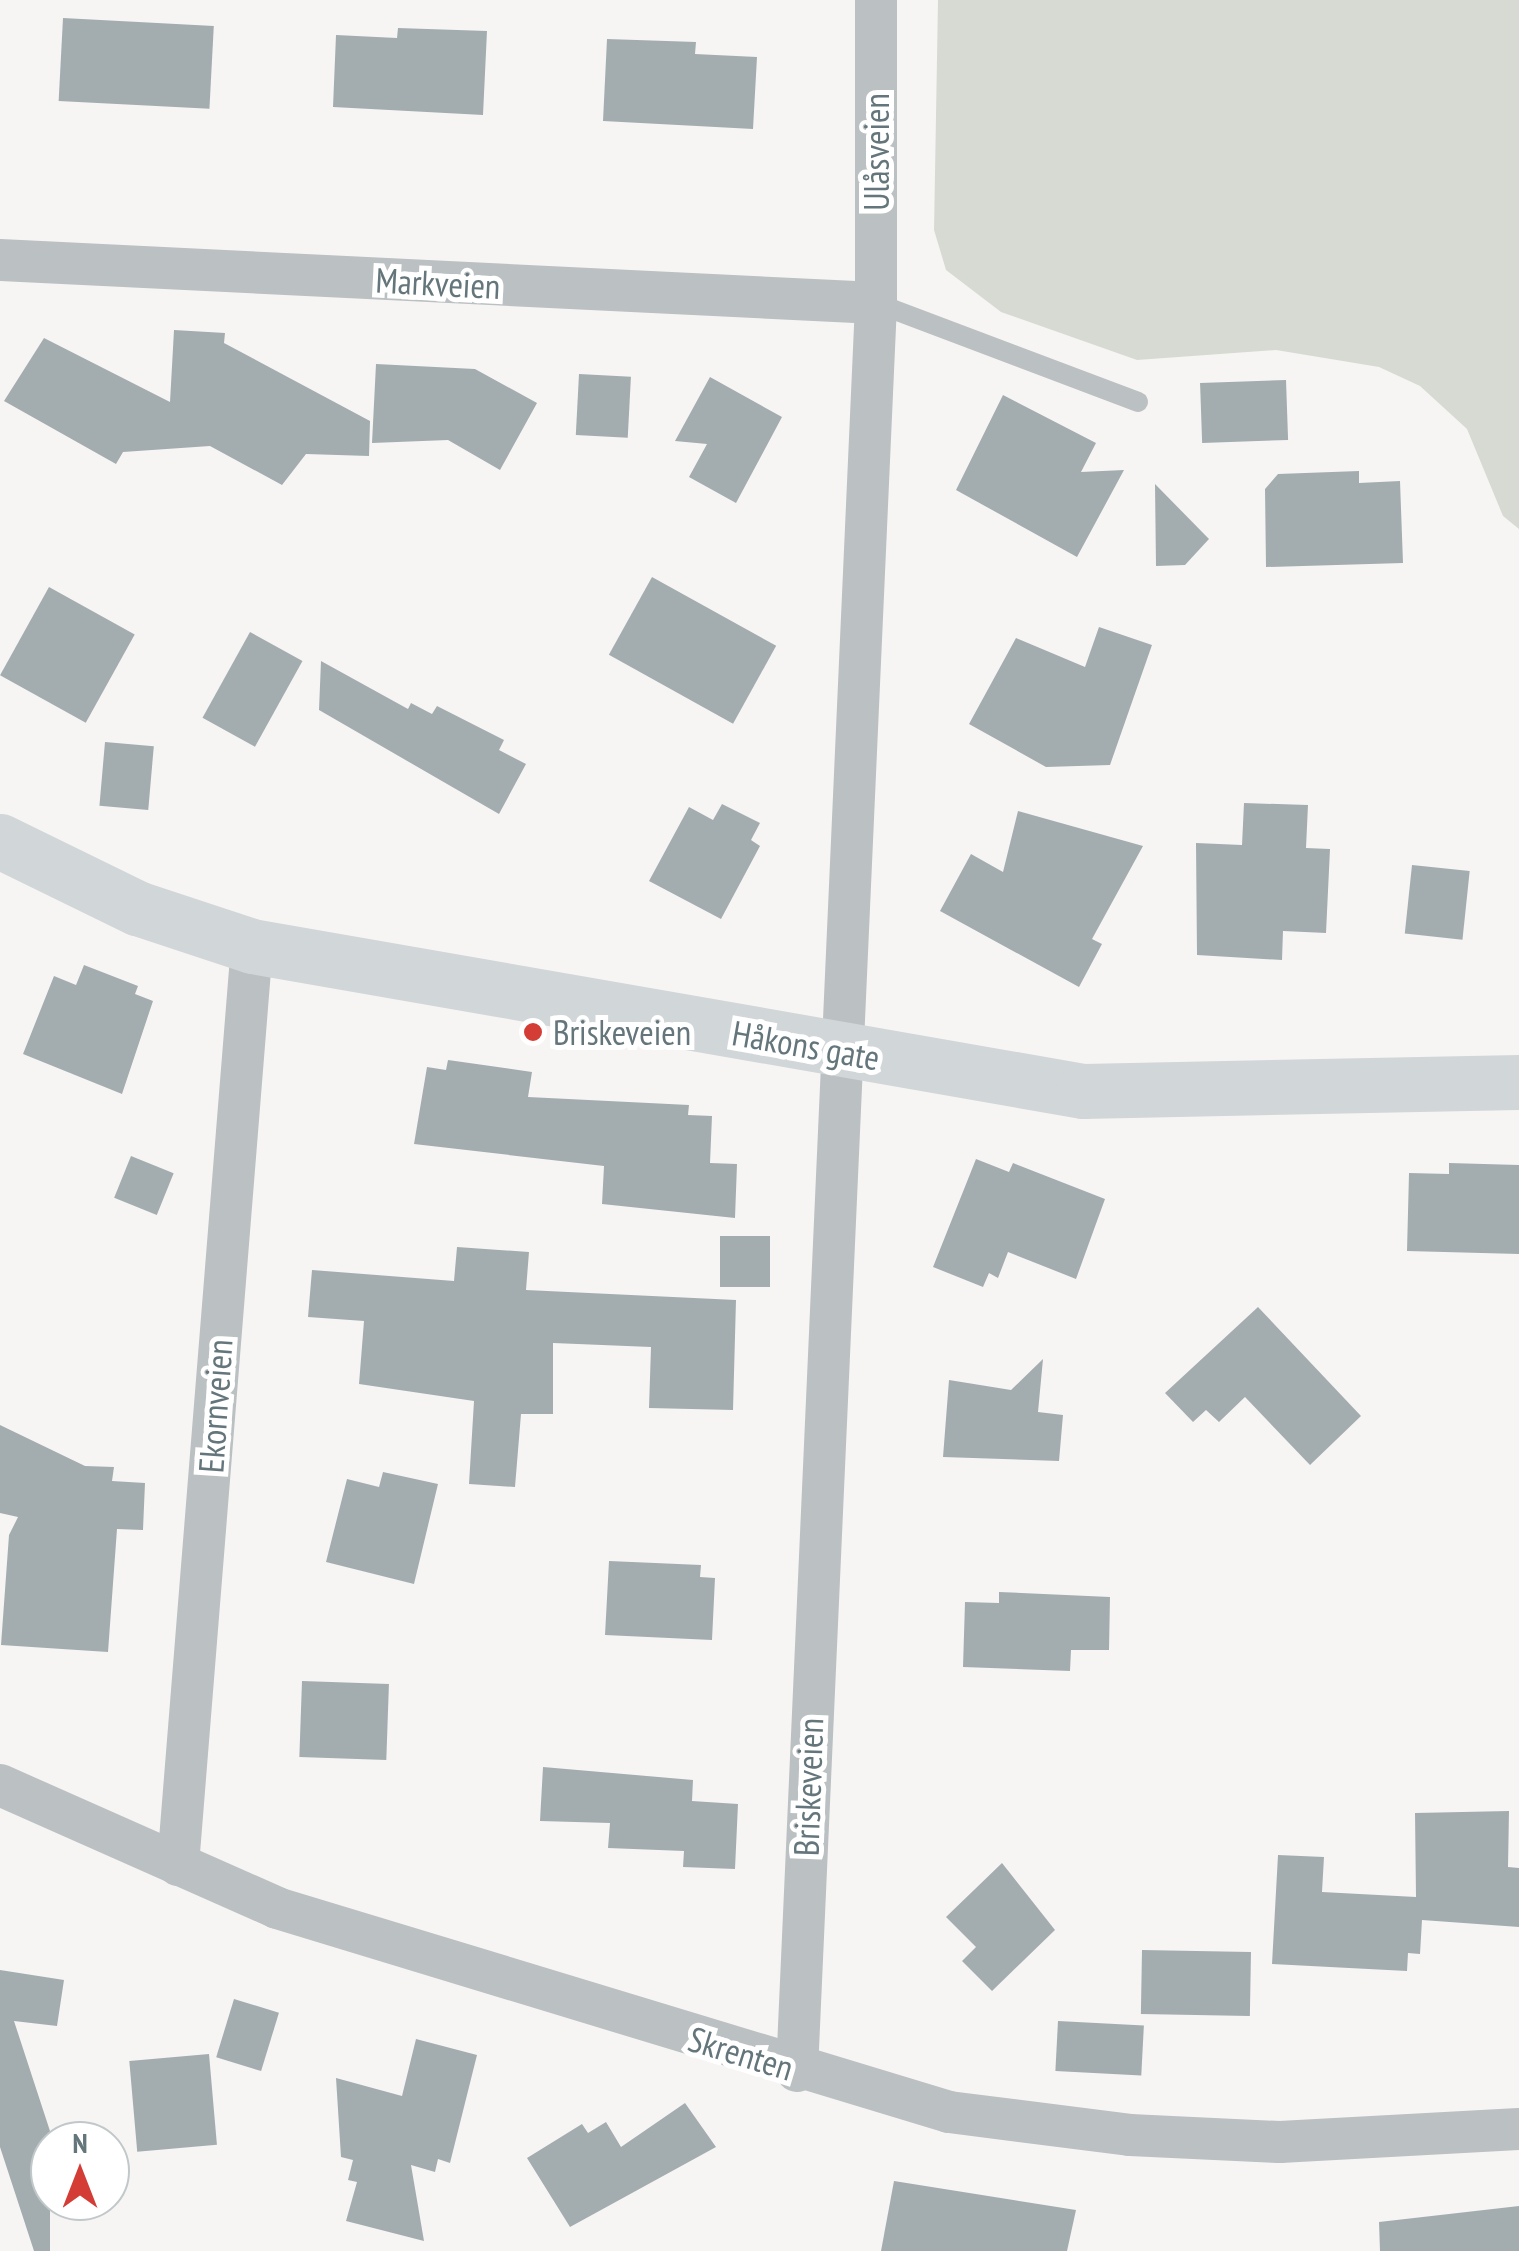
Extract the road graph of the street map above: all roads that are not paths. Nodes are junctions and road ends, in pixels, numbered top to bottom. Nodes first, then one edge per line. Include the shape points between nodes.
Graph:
1 (876, 0) edge
2 (0, 260) edge
3 (876, 304) junction
4 (1138, 402) dead end
5 (0, 841) edge
6 (252, 946) junction
7 (838, 1051) junction
8 (1519, 1082) edge
9 (0, 1785) edge
10 (178, 1865) junction
11 (796, 2071) junction
12 (1519, 2130) edge

1 - 3 street, Ulåsveien
2 - 3 street, Markveien
3 - 4 lane
3 - 7 street, Briskeveien
5 - 6 main road, Håkons gate via 137,908
6 - 7 main road, Håkons gate
6 - 10 street, Ekornveien
7 - 8 main road, Håkons gate via 1083,1091
7 - 11 street, Briskeveien
9 - 10 street, Skrenten
10 - 11 street, Skrenten via 277,1908
11 - 12 street, Skrenten via 949,2112 1130,2135 1361,2141

